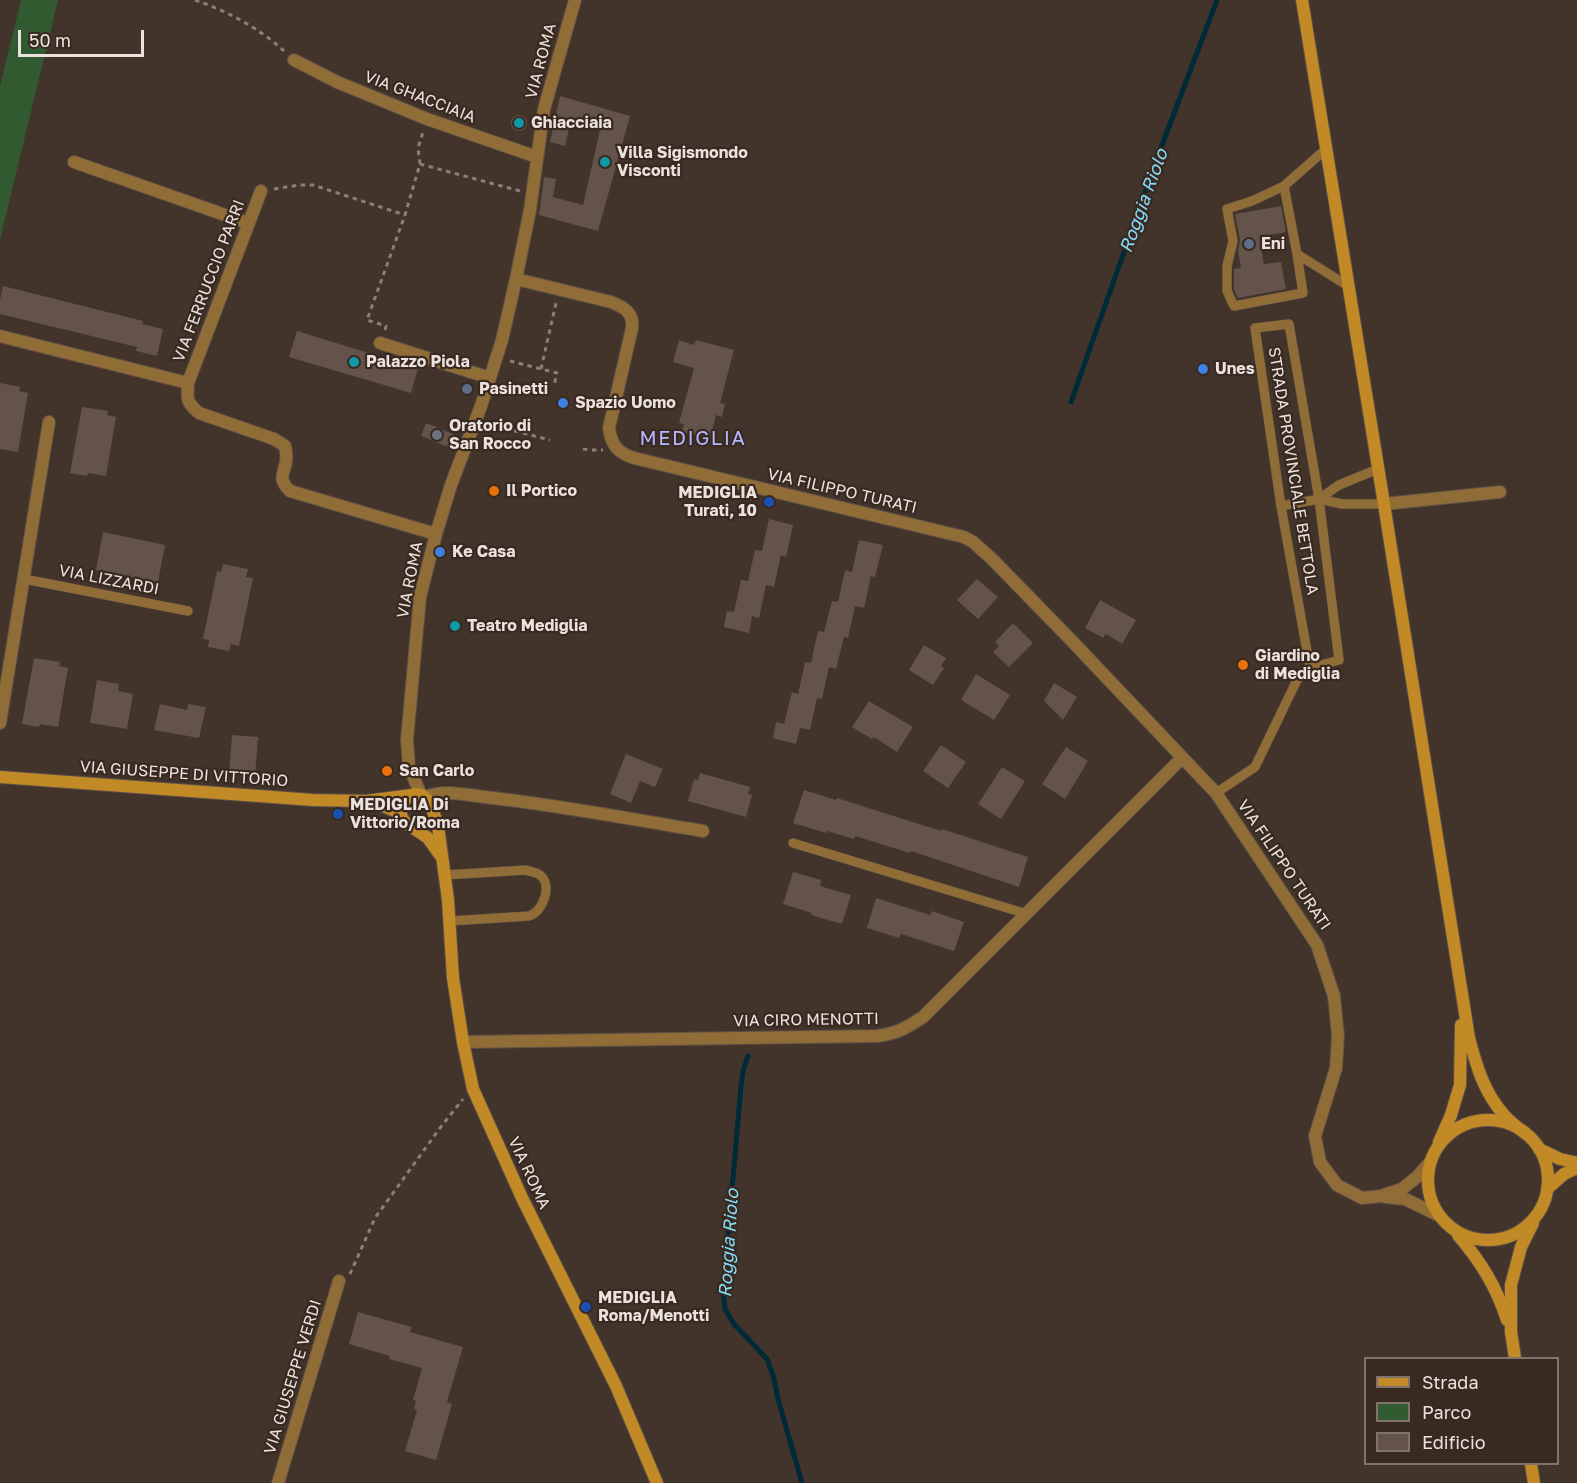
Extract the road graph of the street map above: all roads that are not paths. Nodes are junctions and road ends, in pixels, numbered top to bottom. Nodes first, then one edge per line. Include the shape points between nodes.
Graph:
1 (575, 0) edge
2 (1302, 0) edge
3 (294, 60) road end
4 (1326, 149) junction
5 (537, 158) junction
6 (74, 162) dead end
7 (1284, 186) junction
8 (261, 191) road end
9 (248, 223) junction
10 (1296, 254) junction
11 (516, 279) junction
12 (1348, 286) junction
13 (0, 336) edge
14 (380, 343) road end
15 (490, 378) junction
16 (188, 382) junction
17 (49, 422) dead end
18 (1378, 469) junction
19 (1500, 492) dead end
20 (1319, 499) junction
21 (1384, 504) junction
22 (1281, 506) junction
23 (436, 534) junction
24 (24, 579) junction
25 (188, 610) dead end
26 (1310, 668) junction
27 (0, 723) edge
28 (1182, 758) junction
29 (0, 777) edge
30 (1216, 793) junction
31 (423, 798) junction
32 (366, 801) junction
33 (406, 822) junction
34 (703, 831) dead end
35 (793, 843) dead end
36 (442, 857) junction
37 (445, 875) junction
38 (1027, 914) junction
39 (449, 921) junction
40 (1459, 976) junction
41 (463, 1042) junction
42 (1526, 1134) junction
43 (1539, 1149) junction
44 (1433, 1157) junction
45 (1577, 1165) edge
46 (1547, 1189) junction
47 (1381, 1196) junction
48 (1539, 1212) junction
49 (1438, 1215) junction
50 (1453, 1230) junction
51 (339, 1281) road end
52 (1511, 1332) junction
53 (1515, 1357) edge
54 (1532, 1465) edge
55 (279, 1483) edge
56 (657, 1483) edge
57 (1534, 1483) edge

1 - 5 street, VIA ROMA via 544,109
2 - 4 street
3 - 5 street, VIA GHACCIAIA via 427,119
4 - 7 lane
4 - 12 street
5 - 11 street, VIA ROMA
6 - 9 street
7 - 10 lane
7 - 10 lane via 1227,208 1233,241 1227,291 1234,306 1303,293
8 - 9 street, VIA FERRUCCIO PARRI
9 - 16 street, VIA FERRUCCIO PARRI
10 - 12 lane
11 - 15 street, VIA ROMA
11 - 28 street, VIA FILIPPO TURATI via 616,304 628,311 632,318 631,333 610,422 612,443 619,451 645,461 969,539
12 - 18 street
13 - 16 street, VIA FERRUCCIO PARRI
14 - 15 street
15 - 23 street, VIA ROMA
16 - 23 street, VIA FERRUCCIO PARRI via 187,399 199,413 285,446 287,458 281,478 290,491
17 - 24 street
18 - 20 lane
18 - 21 street
19 - 21 street
20 - 21 lane via 1342,504
20 - 22 lane
20 - 22 lane, STRADA PROVINCIALE BETTOLA via 1289,324 1255,328
20 - 26 lane, STRADA PROVINCIALE BETTOLA via 1340,660
21 - 40 street
22 - 26 lane, STRADA PROVINCIALE BETTOLA
23 - 31 street, VIA ROMA via 420,597 408,716 409,767
24 - 25 lane, VIA LIZZARDI
24 - 27 street
26 - 30 lane, VIA FILIPPO TURATI via 1297,680 1255,766
28 - 30 street, VIA FILIPPO TURATI
28 - 38 street, VIA CIRO MENOTTI
29 - 32 street, VIA GIUSEPPE DI VITTORIO
30 - 47 street, VIA FILIPPO TURATI via 1317,945 1334,996 1336,1068 1315,1136 1320,1161 1337,1185 1362,1198
31 - 32 street, VIA GIUSEPPE DI VITTORIO
31 - 33 street via 406,798 401,804
31 - 33 street via 432,815 419,827
31 - 34 street, VIA GIUSEPPE DI VITTORIO via 448,793 514,800
31 - 36 street, VIA ROMA via 440,831
32 - 33 street, VIA GIUSEPPE DI VITTORIO via 395,811
33 - 36 street via 428,838
35 - 38 lane
36 - 37 street, VIA ROMA
37 - 39 street, VIA ROMA
37 - 39 lane via 526,870 541,876 546,888 543,903 535,914
38 - 41 street, VIA CIRO MENOTTI via 923,1017 895,1033
39 - 41 street, VIA ROMA
40 - 42 street via 1478,1071 1505,1117
40 - 44 street via 1460,1085
41 - 56 street, VIA ROMA via 473,1089 523,1200 616,1386
42 - 43 street
42 - 44 street via 1493,1120 1475,1122 1445,1138
43 - 45 street
43 - 46 street via 1548,1175
44 - 47 street, VIA FILIPPO TURATI via 1417,1178 1402,1189
44 - 49 street via 1428,1179 1430,1198
45 - 46 street
46 - 48 street
47 - 49 street, VIA FILIPPO TURATI via 1405,1199
48 - 50 street via 1526,1227 1509,1237 1471,1238
48 - 52 street via 1521,1247 1511,1285
49 - 50 street
50 - 52 street via 1487,1272
51 - 55 street, VIA GIUSEPPE VERDI
52 - 53 street
54 - 57 street

